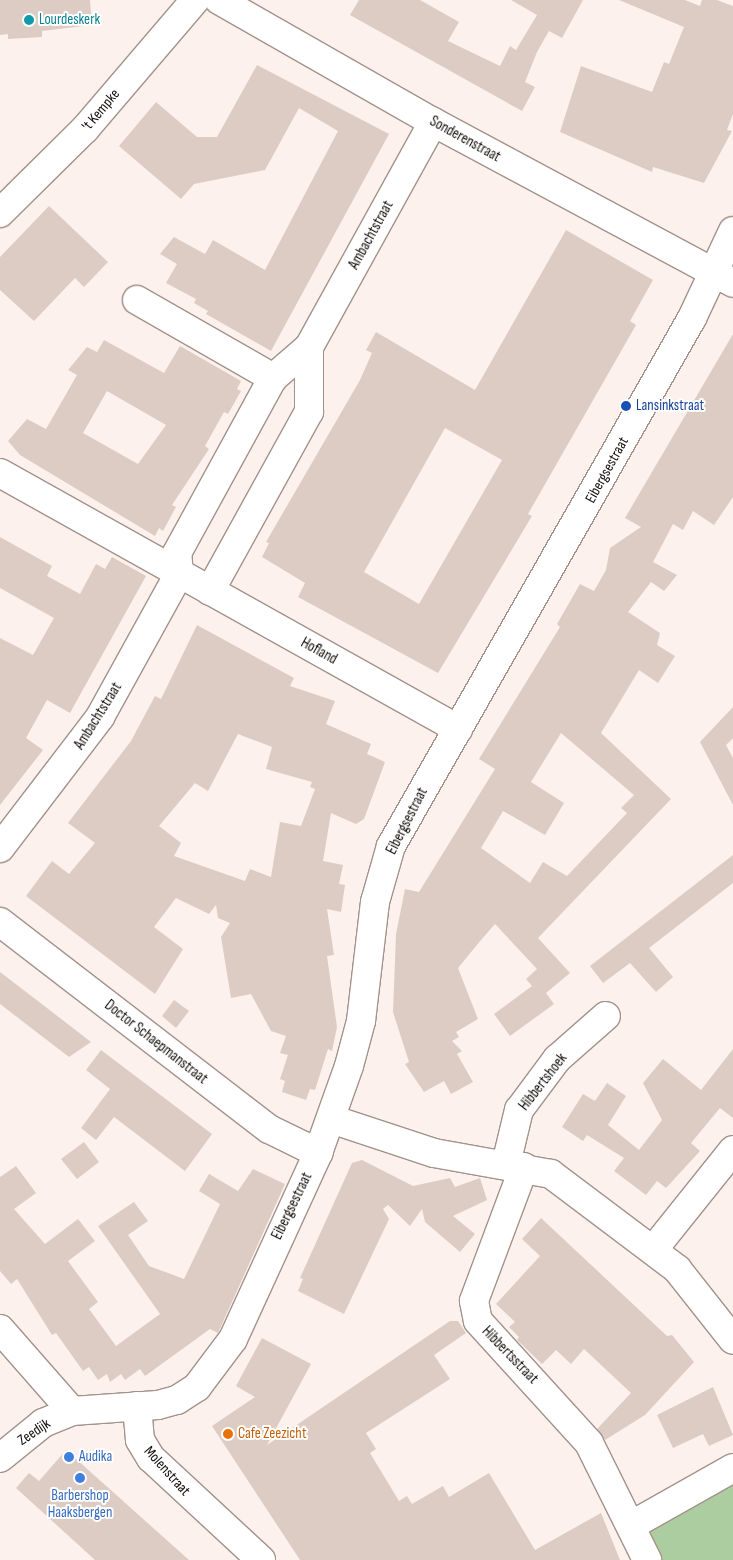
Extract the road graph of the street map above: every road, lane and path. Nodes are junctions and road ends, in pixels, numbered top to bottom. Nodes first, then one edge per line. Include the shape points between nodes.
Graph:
1 (195, 0) edge
2 (219, 0) edge
3 (433, 122) junction
4 (0, 213) edge
5 (733, 230) edge
6 (723, 278) edge
7 (137, 300) dead end
8 (309, 347) junction
9 (273, 378) junction
10 (0, 473) edge
11 (179, 574) junction
12 (210, 591) junction
13 (458, 729) junction
14 (0, 848) edge
15 (0, 922) edge
16 (606, 1016) dead end
17 (331, 1119) junction
18 (733, 1150) edge
19 (318, 1153) junction
20 (515, 1166) junction
21 (653, 1250) junction
22 (0, 1329) edge
23 (733, 1340) edge
24 (136, 1406) junction
25 (72, 1411) junction
26 (0, 1458) edge
27 (733, 1468) edge
28 (632, 1525) junction
29 (261, 1560) edge
30 (646, 1560) edge

1 - 4 street, 't Kempke via 85,129
2 - 3 street, Sonderenstraat
3 - 6 street, Sonderenstraat
3 - 8 street, Ambachtstraat
5 - 6 street, Eibergsestraat
6 - 13 street, Eibergsestraat via 692,318
7 - 9 street
8 - 9 street, Ambachtstraat
8 - 12 street, Ambachtstraat via 309,412
9 - 11 street, Ambachtstraat via 177,552
10 - 11 street
11 - 12 street, Hofland
11 - 14 street, Ambachtstraat via 100,717
12 - 13 street, Hofland
13 - 17 street, Eibergsestraat via 391,846 375,902 361,1021
15 - 19 street, Doctor Schaepmanstraat via 269,1129
16 - 20 street, Hibbertshoek via 557,1059 519,1110
17 - 19 street, Eibergsestraat
17 - 20 street via 434,1153
18 - 21 street
19 - 24 street, Eibergsestraat via 233,1339 213,1369 177,1400
20 - 21 street via 551,1174 577,1190
20 - 28 street, Hibbertsstraat via 474,1301 478,1321 589,1443
21 - 23 street via 677,1269
22 - 25 street
24 - 25 street
24 - 29 street, Molenstraat via 140,1440 151,1458
25 - 26 street, Zeedijk via 43,1423
27 - 28 street
28 - 30 street, Hibbertsstraat

